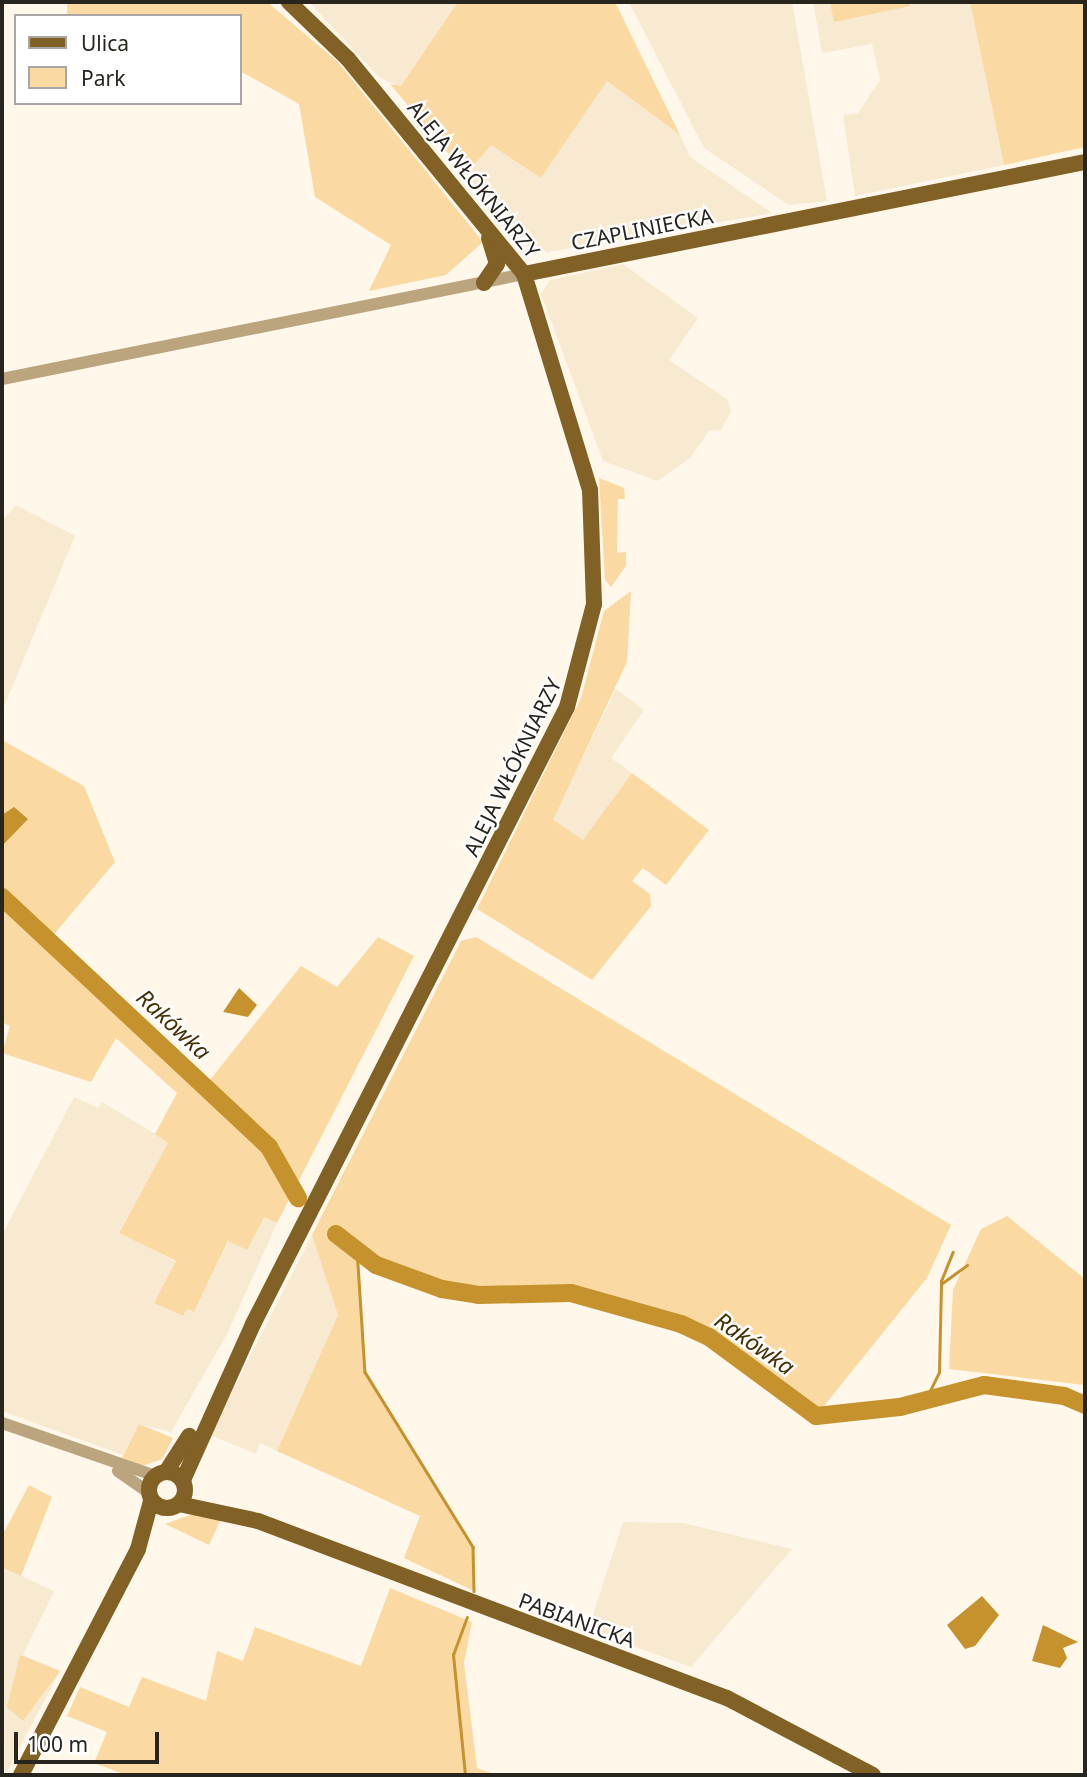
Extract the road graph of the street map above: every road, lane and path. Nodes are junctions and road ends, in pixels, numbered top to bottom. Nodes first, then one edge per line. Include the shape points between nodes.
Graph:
1 (289, 2) edge
2 (1085, 162) edge
3 (474, 211) junction
4 (524, 274) junction
5 (484, 283) junction
6 (2, 379) edge
7 (245, 1340) junction
8 (2, 1423) edge
9 (103, 1462) junction
10 (161, 1474) junction
11 (184, 1483) junction
12 (150, 1496) junction
13 (174, 1507) junction
14 (258, 1521) junction
15 (138, 1549) junction
16 (21, 1775) edge
17 (873, 1775) edge

1 - 3 main road, ALEJA WŁÓKNIARZY via 347,58
2 - 4 main road, CZAPLINIECKA
3 - 4 main road, ALEJA WŁÓKNIARZY
3 - 5 main road via 497,252
4 - 5 street, CZAPLINIECKA
4 - 7 main road, ALEJA WŁÓKNIARZY via 590,490 596,579 588,641 552,739
5 - 6 street, CZAPLINIECKA
7 - 10 main road, ALEJA WŁÓKNIARZY
7 - 11 main road, ALEJA WŁÓKNIARZY
8 - 9 street
9 - 10 street
9 - 12 street
10 - 11 main road, PABIANICKA
10 - 12 main road, ALEJA WŁÓKNIARZY
11 - 13 main road, ALEJA WŁÓKNIARZY
11 - 14 main road, PABIANICKA
12 - 13 main road, PABIANICKA
12 - 15 main road, ALEJA WŁÓKNIARZY
13 - 14 main road, PABIANICKA
13 - 15 main road, ALEJA WŁÓKNIARZY
14 - 17 main road, PABIANICKA via 727,1698
15 - 16 main road

